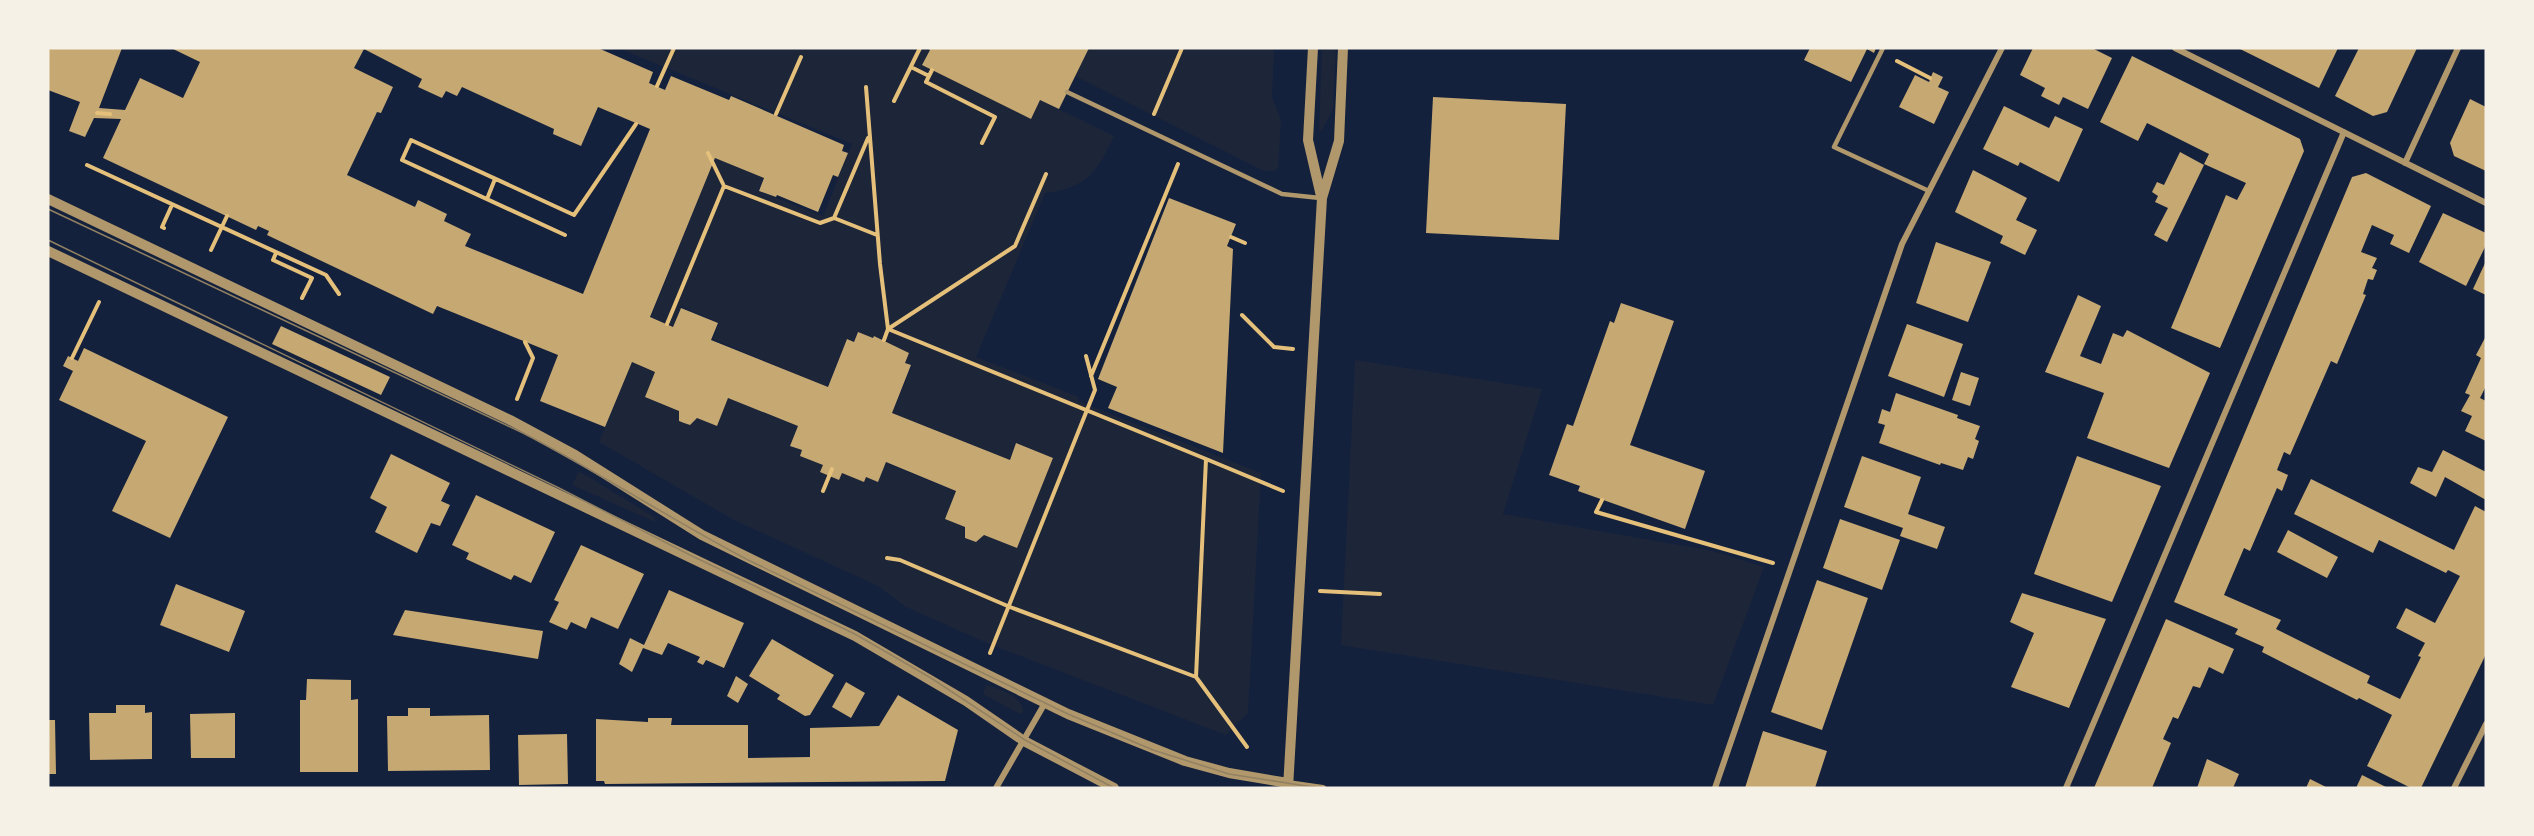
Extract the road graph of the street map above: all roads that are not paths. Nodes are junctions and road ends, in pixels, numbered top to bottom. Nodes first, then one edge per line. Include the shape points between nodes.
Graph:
1 (1312, 48) edge
2 (1344, 48) edge
3 (2002, 48) edge
4 (2175, 48) edge
5 (2458, 48) edge
6 (1882, 50) edge
7 (1066, 92) dead end
8 (2344, 132) junction
9 (2405, 163) junction
10 (1929, 191) junction
11 (1322, 198) junction
12 (48, 199) edge
13 (2486, 203) edge
14 (48, 251) edge
15 (1045, 703) junction
16 (2486, 724) edge
17 (1024, 741) junction
18 (1288, 786) edge
19 (996, 788) edge
20 (1114, 788) edge
21 (1323, 788) edge
22 (1715, 788) edge
23 (2066, 788) edge
24 (2454, 788) edge

1 - 11 street via 1308,140
2 - 11 street via 1339,141
3 - 10 street
4 - 8 street
5 - 9 street
6 - 10 lane via 1834,147
7 - 11 lane via 1282,194
8 - 9 street
8 - 23 street
9 - 13 street
10 - 22 street via 1902,244
11 - 18 street
12 - 15 street via 510,420 575,455 702,535
14 - 17 street via 855,636 956,695
15 - 17 street
15 - 18 street via 1185,761
16 - 24 street
17 - 19 street
17 - 20 street
18 - 21 street

